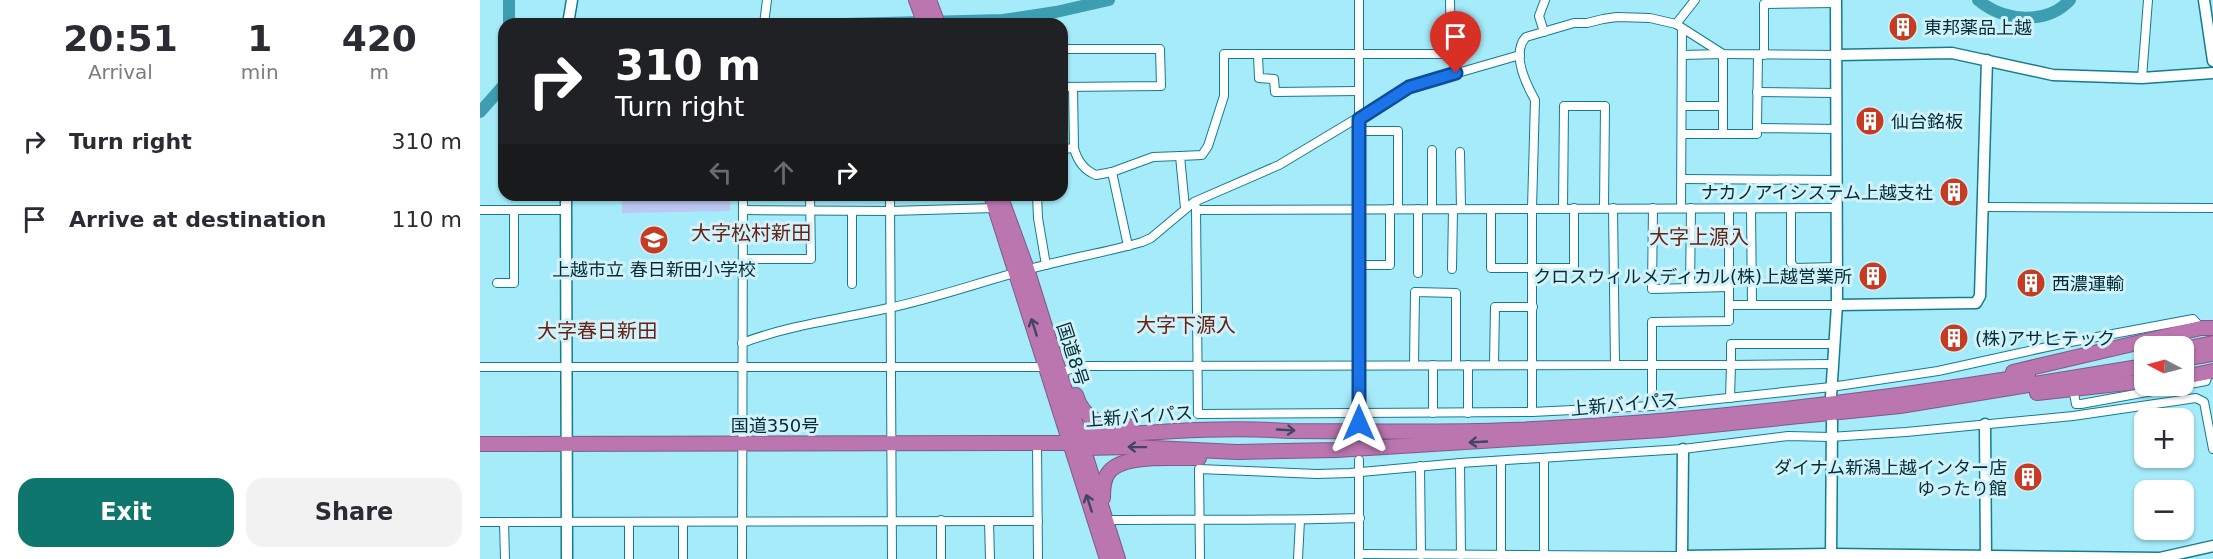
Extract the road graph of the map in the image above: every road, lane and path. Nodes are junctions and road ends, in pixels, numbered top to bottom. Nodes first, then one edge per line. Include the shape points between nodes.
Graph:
1 (572, 0) edge
2 (1359, 0) edge
3 (1450, 0) edge
4 (1545, 0) edge
5 (1695, 0) edge
6 (2148, 0) edge
7 (2204, 0) edge
8 (766, 2) edge
9 (1836, 2) edge
10 (568, 18) edge
11 (765, 18) edge
12 (1679, 26) junction
13 (1544, 32) junction
14 (1068, 49) edge
15 (1451, 54) junction
16 (1723, 54) junction
17 (1258, 55) junction
18 (1358, 55) junction
19 (1520, 55) junction
20 (1682, 55) junction
21 (1761, 55) junction
22 (1837, 55) junction
23 (1987, 60) junction
24 (2213, 61) edge
25 (1456, 73) junction
26 (2213, 73) edge
27 (2142, 78) junction
28 (1068, 88) edge
29 (1073, 88) junction
30 (1358, 91) junction
31 (1757, 92) junction
32 (1836, 93) junction
33 (1682, 106) junction
34 (1722, 106) junction
35 (1359, 119) junction
36 (1757, 128) junction
37 (1836, 129) junction
38 (1359, 131) junction
39 (1682, 134) junction
40 (1723, 134) junction
41 (1068, 148) edge
42 (1074, 148) junction
43 (1432, 150) dead end
44 (1460, 152) dead end
45 (1180, 156) junction
46 (1112, 172) junction
47 (1682, 179) junction
48 (1836, 180) junction
49 (567, 201) edge
50 (743, 201) edge
51 (810, 201) edge
52 (890, 201) edge
53 (978, 201) edge
54 (997, 201) edge
55 (1037, 201) edge
56 (1195, 206) junction
57 (1983, 207) junction
58 (1185, 208) junction
59 (1532, 208) junction
60 (1563, 208) junction
61 (1574, 208) junction
62 (1604, 208) junction
63 (1613, 208) junction
64 (1653, 208) junction
65 (1681, 208) junction
66 (1691, 208) junction
67 (1751, 208) junction
68 (1836, 208) junction
69 (2213, 208) edge
70 (1359, 209) junction
71 (1394, 209) junction
72 (1418, 209) junction
73 (1432, 209) junction
74 (1457, 209) junction
75 (1491, 209) junction
76 (1728, 209) junction
77 (1791, 209) junction
78 (480, 210) edge
79 (514, 210) junction
80 (567, 210) junction
81 (743, 210) junction
82 (811, 210) junction
83 (852, 211) junction
84 (890, 211) junction
85 (1128, 246) junction
86 (743, 259) junction
87 (1046, 265) junction
88 (1359, 265) junction
89 (1836, 267) junction
90 (1452, 269) dead end
91 (1532, 269) junction
92 (1022, 271) junction
93 (1418, 273) dead end
94 (497, 283) dead end
95 (852, 284) dead end
96 (1729, 287) junction
97 (1690, 288) junction
98 (1729, 305) junction
99 (1752, 305) junction
100 (1837, 305) junction
101 (1533, 307) junction
102 (890, 308) junction
103 (2209, 327) edge
104 (742, 343) junction
105 (2066, 343) junction
106 (2213, 343) edge
107 (1834, 344) junction
108 (2194, 347) edge
109 (2068, 353) dead end
110 (2213, 354) edge
111 (2194, 357) edge
112 (2134, 358) edge
113 (1832, 364) junction
114 (1359, 365) junction
115 (1414, 365) junction
116 (1433, 365) junction
117 (1456, 365) junction
118 (1468, 365) junction
119 (1494, 365) junction
120 (1533, 365) junction
121 (1615, 365) junction
122 (1652, 365) junction
123 (1731, 365) junction
124 (891, 366) junction
125 (1198, 366) junction
126 (480, 367) edge
127 (567, 367) junction
128 (743, 367) junction
129 (1047, 367) junction
130 (2134, 368) edge
131 (1064, 372) junction
132 (2210, 372) edge
133 (2194, 375) edge
134 (2134, 382) edge
135 (2194, 383) edge
136 (1929, 391) junction
137 (1831, 392) junction
138 (1980, 394) junction
139 (2074, 394) dead end
140 (2134, 394) edge
141 (1730, 398) junction
142 (1652, 406) junction
143 (1359, 411) junction
144 (1532, 412) junction
145 (1433, 413) junction
146 (1468, 413) junction
147 (1832, 422) dead end
148 (1359, 423) dead end
149 (1985, 424) junction
150 (1257, 428) junction
151 (1830, 437) junction
152 (743, 442) junction
153 (1037, 442) junction
154 (891, 443) junction
155 (1078, 443) junction
156 (480, 444) edge
157 (567, 444) junction
158 (1683, 449) junction
159 (2213, 449) edge
160 (1336, 450) junction
161 (1544, 458) junction
162 (1359, 460) dead end
163 (1501, 461) junction
164 (1460, 463) junction
165 (1420, 466) junction
166 (1360, 471) junction
167 (1105, 515) junction
168 (1360, 518) junction
169 (1200, 519) junction
170 (892, 520) junction
171 (940, 520) junction
172 (989, 520) junction
173 (1038, 520) junction
174 (1300, 520) junction
175 (742, 521) junction
176 (480, 522) edge
177 (504, 522) junction
178 (567, 522) junction
179 (629, 522) junction
180 (683, 522) junction
181 (2213, 546) edge
182 (1421, 555) junction
183 (1461, 555) junction
184 (1359, 557) edge
185 (1402, 557) edge
186 (1502, 557) edge
187 (1544, 557) edge
188 (1588, 557) edge
189 (1682, 557) edge
190 (1831, 557) edge
191 (1986, 557) edge
192 (505, 559) edge
193 (567, 559) edge
194 (629, 559) edge
195 (683, 559) edge
196 (742, 559) edge
197 (892, 559) edge
198 (941, 559) edge
199 (990, 559) edge
200 (1038, 559) edge
201 (1107, 559) edge
202 (1118, 559) edge
203 (1200, 559) edge
204 (1298, 559) edge
205 (2160, 559) edge

1 - 10 street
2 - 18 street
3 - 15 street
4 - 13 street via 1539,16
5 - 12 street
6 - 27 street
7 - 24 street
8 - 11 street
9 - 21 street via 1764,4
9 - 22 street
12 - 13 street via 1650,18 1617,16
12 - 16 street
12 - 20 street
13 - 19 street via 1526,37
14 - 29 street via 1160,49 1161,86
15 - 18 street
15 - 25 street
16 - 20 street
16 - 21 street
16 - 34 street
17 - 18 street
17 - 30 street via 1259,78 1274,79 1275,92
17 - 45 street via 1224,54 1224,96 1208,146 1202,155
18 - 30 street
19 - 25 street
19 - 59 street via 1535,100
20 - 33 street
21 - 22 street
21 - 31 street
22 - 23 street via 1952,53
22 - 32 street
23 - 27 street via 2054,75
23 - 57 street
25 - 35 street via 1409,87
26 - 27 street
28 - 29 street
29 - 42 street
30 - 35 street
31 - 32 street
31 - 36 street
32 - 37 street
33 - 34 street
33 - 39 street
34 - 40 street
35 - 38 street
35 - 56 street via 1279,165
36 - 37 street
36 - 40 street via 1757,134
37 - 48 street
38 - 70 street
38 - 71 street via 1398,131
39 - 40 street
39 - 47 street
41 - 42 street
42 - 46 street via 1078,161 1092,174
43 - 73 street
44 - 74 street
45 - 46 street via 1153,157
45 - 58 street
46 - 85 street
47 - 48 street
47 - 65 street
48 - 68 street
49 - 80 street
50 - 81 street
51 - 82 street
52 - 84 street
53 - 84 street
54 - 92 highway, 国道8号
55 - 87 street
56 - 58 street
56 - 70 street
56 - 125 street
57 - 69 street
57 - 100 street via 1980,296 1976,303
58 - 85 street via 1151,238
59 - 60 street
59 - 75 street
59 - 91 street
60 - 61 street
60 - 62 street via 1564,106 1605,106
61 - 62 street
61 - 91 street via 1574,268
62 - 63 street
63 - 64 street
63 - 121 street
64 - 65 street
64 - 97 street via 1652,289
65 - 66 street
66 - 76 street
66 - 97 street
67 - 76 street
67 - 77 street
67 - 99 street
68 - 77 street
68 - 89 street
70 - 71 street
70 - 88 street
71 - 72 street
71 - 88 street via 1390,265
72 - 73 street
72 - 93 street
73 - 74 street
74 - 75 street
74 - 90 street
75 - 91 street via 1491,268
76 - 96 street
77 - 89 street via 1791,263 1796,267
78 - 79 street
79 - 80 street
79 - 94 street via 514,283
80 - 127 street
81 - 82 street
81 - 86 street
82 - 83 street
82 - 86 street via 811,259
83 - 84 street
83 - 95 street
84 - 102 street
85 - 87 street
86 - 104 street
87 - 92 street
88 - 114 street
89 - 100 street
91 - 101 street
92 - 102 street
129 -> 92 highway, 国道8号
92 - 131 highway, 国道8号 via 1054,335
96 - 97 street
96 - 98 street
98 - 99 street
98 - 122 street via 1729,321 1652,322
99 - 100 street
100 - 107 street
101 - 119 street via 1495,307
101 - 120 street
102 - 104 street via 793,327
102 - 124 street
103 - 105 street via 2193,319
103 - 136 highway
104 - 128 street
105 - 109 street
105 - 137 street
106 - 108 highway
107 - 113 street
107 - 123 street via 1731,344
110 - 111 highway
112 - 136 highway, 上新バイパス
113 - 123 street
113 - 137 street
114 - 115 street
114 - 125 street
114 - 143 street
115 - 116 street
115 - 117 street via 1415,292 1456,293
116 - 117 street
116 - 145 street
117 - 118 street
118 - 119 street
118 - 146 street
119 - 120 street
120 - 121 street
120 - 144 street
121 - 122 street
122 - 123 street
122 - 142 street
123 - 141 street
124 - 128 street
124 - 129 street
124 - 154 street
125 - 131 street via 1077,366
125 - 143 street via 1198,414
126 - 127 street
127 - 128 street
127 - 157 street
128 - 152 street
129 - 155 highway, 国道8号
130 - 138 highway, 上新バイパス
131 - 150 highway via 1082,410 1099,423
131 - 155 highway, 国道8号
132 - 133 highway
132 - 135 street via 2206,381
134 - 138 highway via 2007,396
150 -> 136 highway, 上新バイパス via 1511,430 1768,410
137 - 141 street
138 -> 160 highway, 上新バイパス via 1662,430
139 - 140 street via 2076,404
141 - 142 street
142 - 144 street
143 - 145 street
143 - 148 street
144 - 146 street
145 - 146 street
147 - 151 street
149 - 151 street
149 - 159 street via 2196,398 2204,402
149 - 191 street
150 - 155 highway, 上新バイパス
151 - 158 street via 1788,436
151 - 190 street
152 - 154 highway, 国道350号
152 - 157 highway, 国道350号
152 - 175 street
153 - 154 highway, 国道350号
153 - 155 highway, 国道350号
153 - 173 street
154 - 170 street
160 -> 155 highway, 上新バイパス via 1237,452
155 - 167 highway, 国道8号
201 -> 155 highway, 国道8号
156 - 157 highway, 国道350号
157 - 178 street
158 - 161 street
158 - 189 street
160 - 167 highway via 1235,458 1136,459 1108,472 1104,480
161 - 163 street
161 - 187 street
162 - 166 street
163 - 164 street
163 - 186 street
164 - 165 street
164 - 183 street
165 - 166 street
165 - 182 street
166 - 168 street
166 - 169 street via 1317,474 1199,469
167 - 169 street
167 - 202 highway, 国道8号
168 - 174 street
168 - 184 street
169 - 174 street
169 - 203 street
170 - 171 street
170 - 175 street
170 - 197 street
171 - 172 street
171 - 198 street
172 - 173 street
172 - 199 street
173 - 200 street
174 - 204 street
175 - 180 street
175 - 196 street
176 - 177 street
177 - 178 street
177 - 192 street
178 - 179 street
178 - 193 street
179 - 180 street
179 - 194 street
180 - 195 street
181 - 205 street
182 - 183 street
182 - 185 street
183 - 186 street
184 - 185 street
186 - 187 street
187 - 188 street
188 - 189 street
189 - 190 street
190 - 191 street
191 - 205 street

